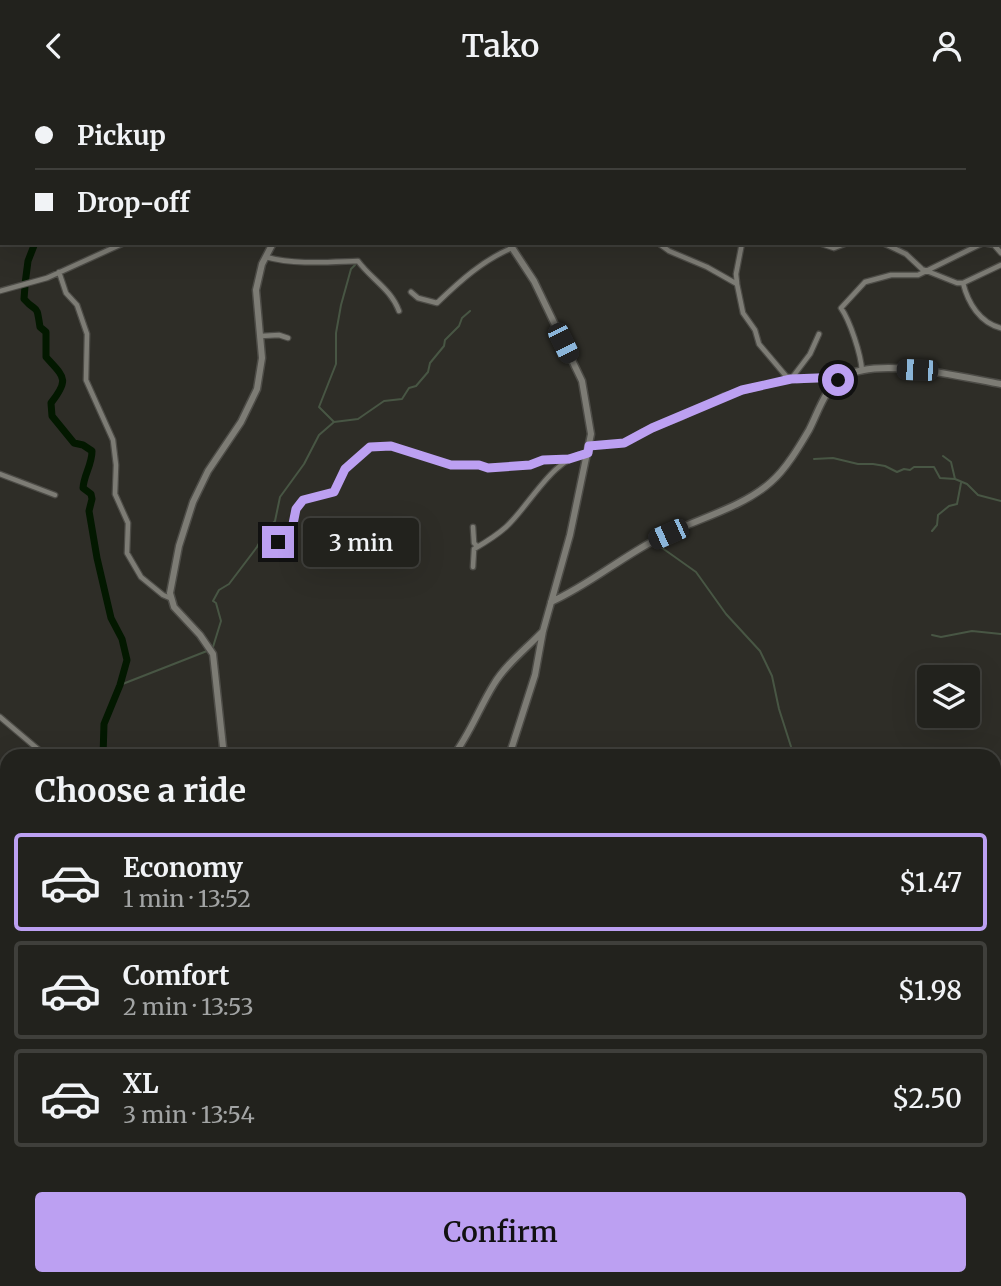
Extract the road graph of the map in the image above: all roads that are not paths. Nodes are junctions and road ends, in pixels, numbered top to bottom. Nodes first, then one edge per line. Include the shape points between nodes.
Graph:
1 (621, 91) edge
2 (647, 91) edge
3 (120, 245) edge
4 (272, 245) edge
5 (660, 245) edge
6 (742, 245) edge
7 (825, 245) edge
8 (842, 245) edge
9 (887, 245) edge
10 (979, 245) edge
11 (511, 246) edge
12 (265, 257) junction
13 (1001, 265) edge
14 (928, 270) junction
15 (59, 272) junction
16 (962, 283) junction
17 (737, 284) junction
18 (0, 291) edge
19 (411, 292) dead end
20 (399, 311) dead end
21 (1001, 328) edge
22 (819, 334) dead end
23 (261, 336) junction
24 (288, 338) dead end
25 (862, 371) junction
26 (843, 377) junction
27 (791, 379) junction
28 (1001, 384) edge
29 (589, 450) junction
30 (569, 459) junction
31 (0, 474) edge
32 (55, 495) dead end
33 (473, 527) dead end
34 (278, 542) dead end
35 (477, 546) junction
36 (473, 567) dead end
37 (170, 598) junction
38 (551, 602) junction
39 (543, 631) junction
40 (0, 717) edge
41 (38, 749) edge
42 (223, 749) edge
43 (458, 749) edge
44 (511, 749) edge

1 - 2 street
3 - 15 street
4 - 12 street
5 - 17 street
6 - 17 street
7 - 8 street
9 - 14 street
10 - 14 street
11 - 19 street via 485,261 437,303
11 - 29 street via 534,281 584,386
12 - 20 street via 358,261 384,287
12 - 23 street via 256,290
13 - 16 street
14 - 16 street
14 - 25 street via 865,282 844,302 841,308 858,345
15 - 18 street
15 - 37 street via 88,334 86,380 113,440 115,494 128,523 127,553 141,577
16 - 21 street via 985,322
17 - 27 street via 743,313 762,350
22 - 27 street
23 - 24 street
23 - 37 street via 257,389 193,502
25 - 26 street
25 - 28 street via 917,370
26 - 27 street
26 - 38 street via 769,484 733,506 654,540
27 - 29 street via 723,396 624,443
29 - 30 street
29 - 38 street
30 - 34 street via 488,468 451,465 391,446 370,447 345,469 334,492 303,500 296,509 290,539
30 - 35 street via 505,528
31 - 32 street
33 - 35 street
35 - 36 street
37 - 42 street via 212,655
38 - 39 street
39 - 43 street via 502,672
39 - 44 street via 535,675
40 - 41 street

